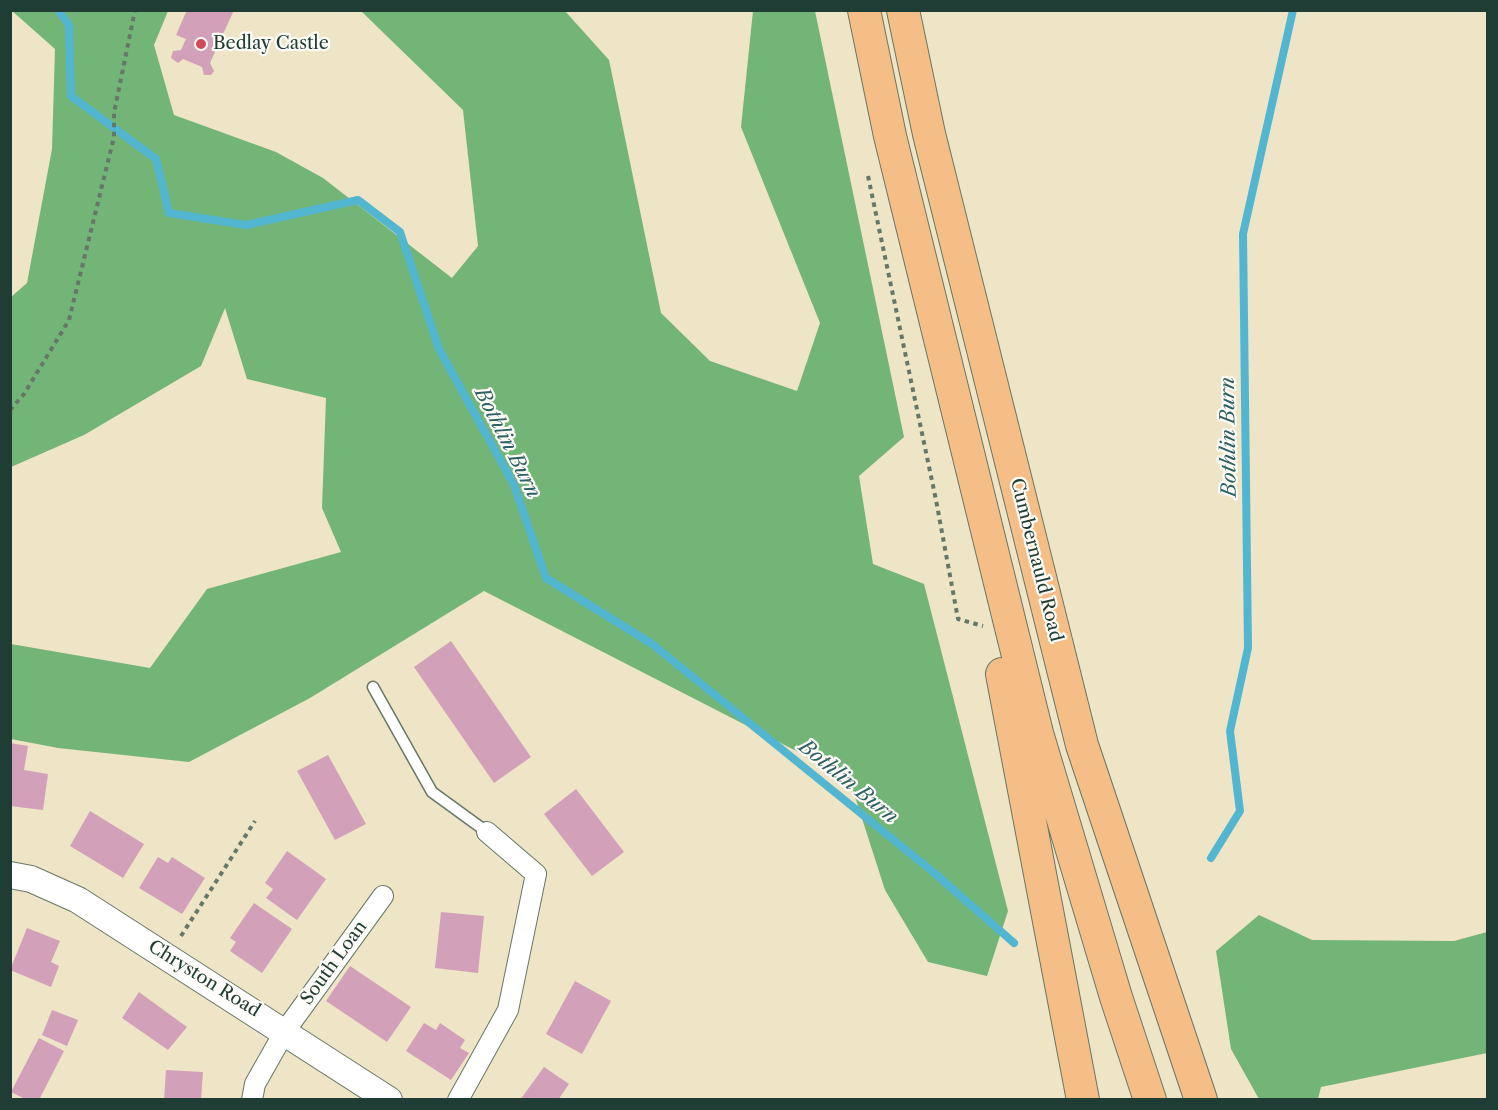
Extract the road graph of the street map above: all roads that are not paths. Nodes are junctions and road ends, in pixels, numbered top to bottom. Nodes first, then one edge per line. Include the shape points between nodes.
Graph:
1 (864, 10) edge
2 (903, 10) edge
3 (987, 530) junction
4 (373, 687) dead end
5 (487, 832) joint
6 (10, 875) edge
7 (383, 896) dead end
8 (285, 1031) junction
9 (252, 1100) edge
10 (389, 1100) edge
11 (458, 1100) edge
12 (1083, 1100) edge
13 (1150, 1100) edge
14 (1201, 1100) edge

1 - 3 main road via 890,136
2 - 14 main road, Cumbernauld Road via 929,134 1082,745
3 - 12 main road via 994,629
3 - 13 main road via 1037,733
4 - 5 lane via 432,792
5 - 11 street via 536,874 508,1010
6 - 8 street, Chryston Road via 31,879 78,900
7 - 8 street, South Loan
8 - 9 street, South Loan via 255,1084
8 - 10 street, Chryston Road

